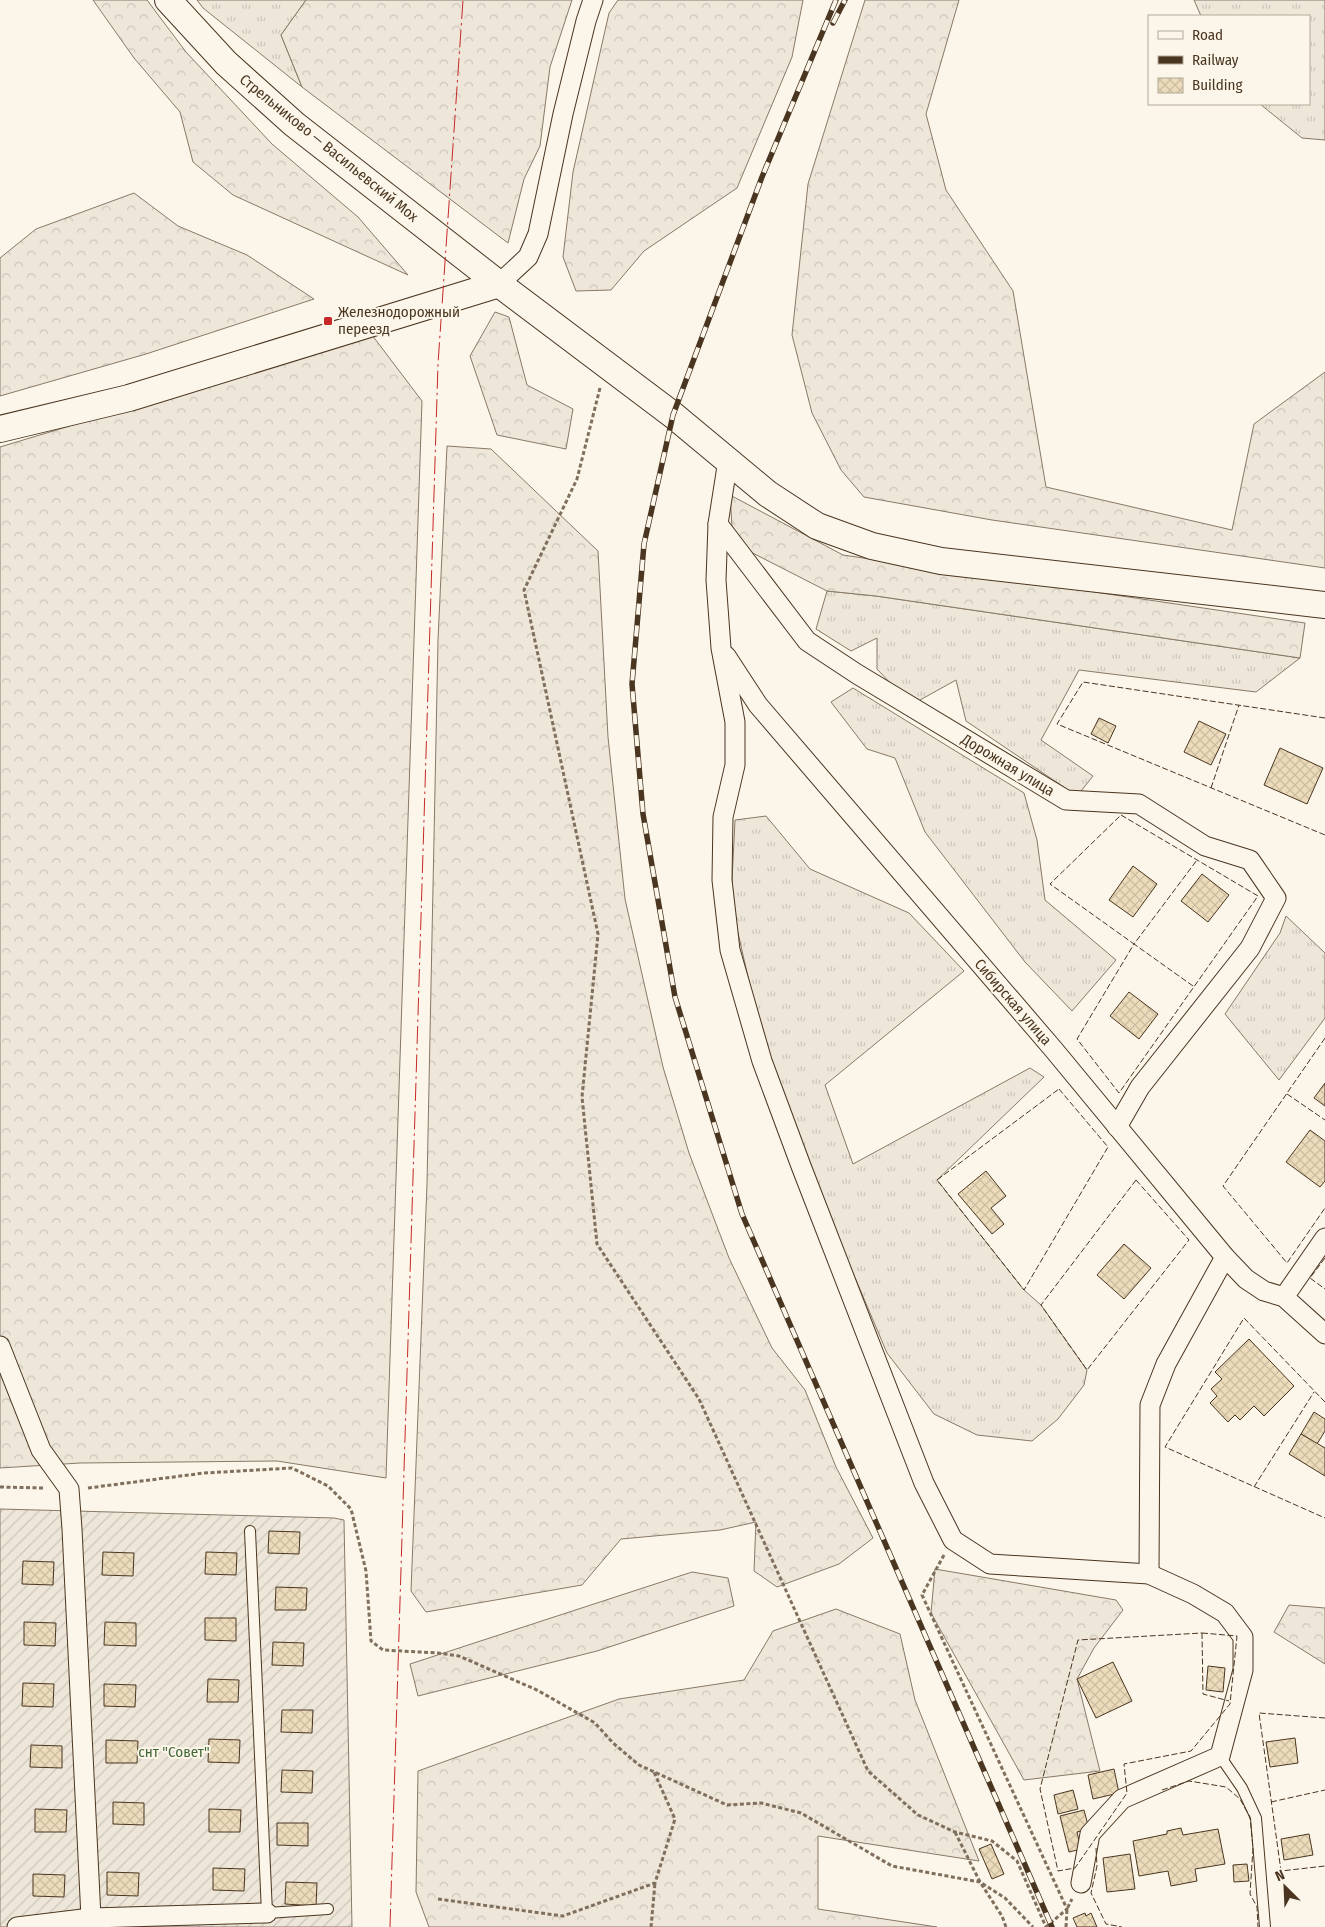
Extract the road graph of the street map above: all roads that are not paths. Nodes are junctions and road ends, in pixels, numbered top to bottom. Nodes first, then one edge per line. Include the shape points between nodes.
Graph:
1 (168, 0) edge
2 (593, 0) edge
3 (499, 284) junction
4 (0, 429) edge
5 (728, 460) junction
6 (718, 524) junction
7 (1325, 605) edge
8 (721, 648) junction
9 (1117, 1127) junction
10 (1325, 1238) edge
11 (1225, 1257) junction
12 (1284, 1297) junction
13 (1325, 1334) edge
14 (0, 1346) edge
15 (250, 1531) dead end
16 (1149, 1574) junction
17 (1220, 1756) junction
18 (1082, 1883) road end
19 (328, 1909) dead end
20 (266, 1913) junction
21 (91, 1918) junction
22 (17, 1927) edge
23 (1265, 1927) edge

1 - 3 main road, Стрельниково — Васильевский Мох via 220,57 276,109
2 - 3 street via 563,114 538,234 528,257
3 - 4 main road via 129,398
3 - 5 main road, Стрельниково — Васильевский Мох
5 - 6 street
5 - 7 main road, Стрельниково — Васильевский Мох via 768,494 808,521 890,551 941,561
6 - 8 street via 716,580
6 - 9 street, Дорожная улица via 807,641 1066,800 1139,804 1205,846 1250,860 1276,898 1250,948 1140,1087
8 - 9 street, Сибирская улица via 758,705
8 - 16 street via 734,722 735,765 723,817 722,880 730,950 762,1061 924,1483 953,1540 990,1564
9 - 11 street, Сибирская улица
10 - 12 street
11 - 12 street, Сибирская улица via 1246,1279 1264,1291
11 - 16 street via 1166,1364 1150,1405
12 - 13 street, Сибирская улица
14 - 21 street via 41,1450 69,1490
15 - 20 lane
16 - 17 street via 1225,1613 1243,1638 1244,1670
17 - 18 street via 1122,1799 1090,1834
17 - 23 lane via 1242,1788 1256,1818
19 - 20 lane
20 - 21 street
21 - 22 street

